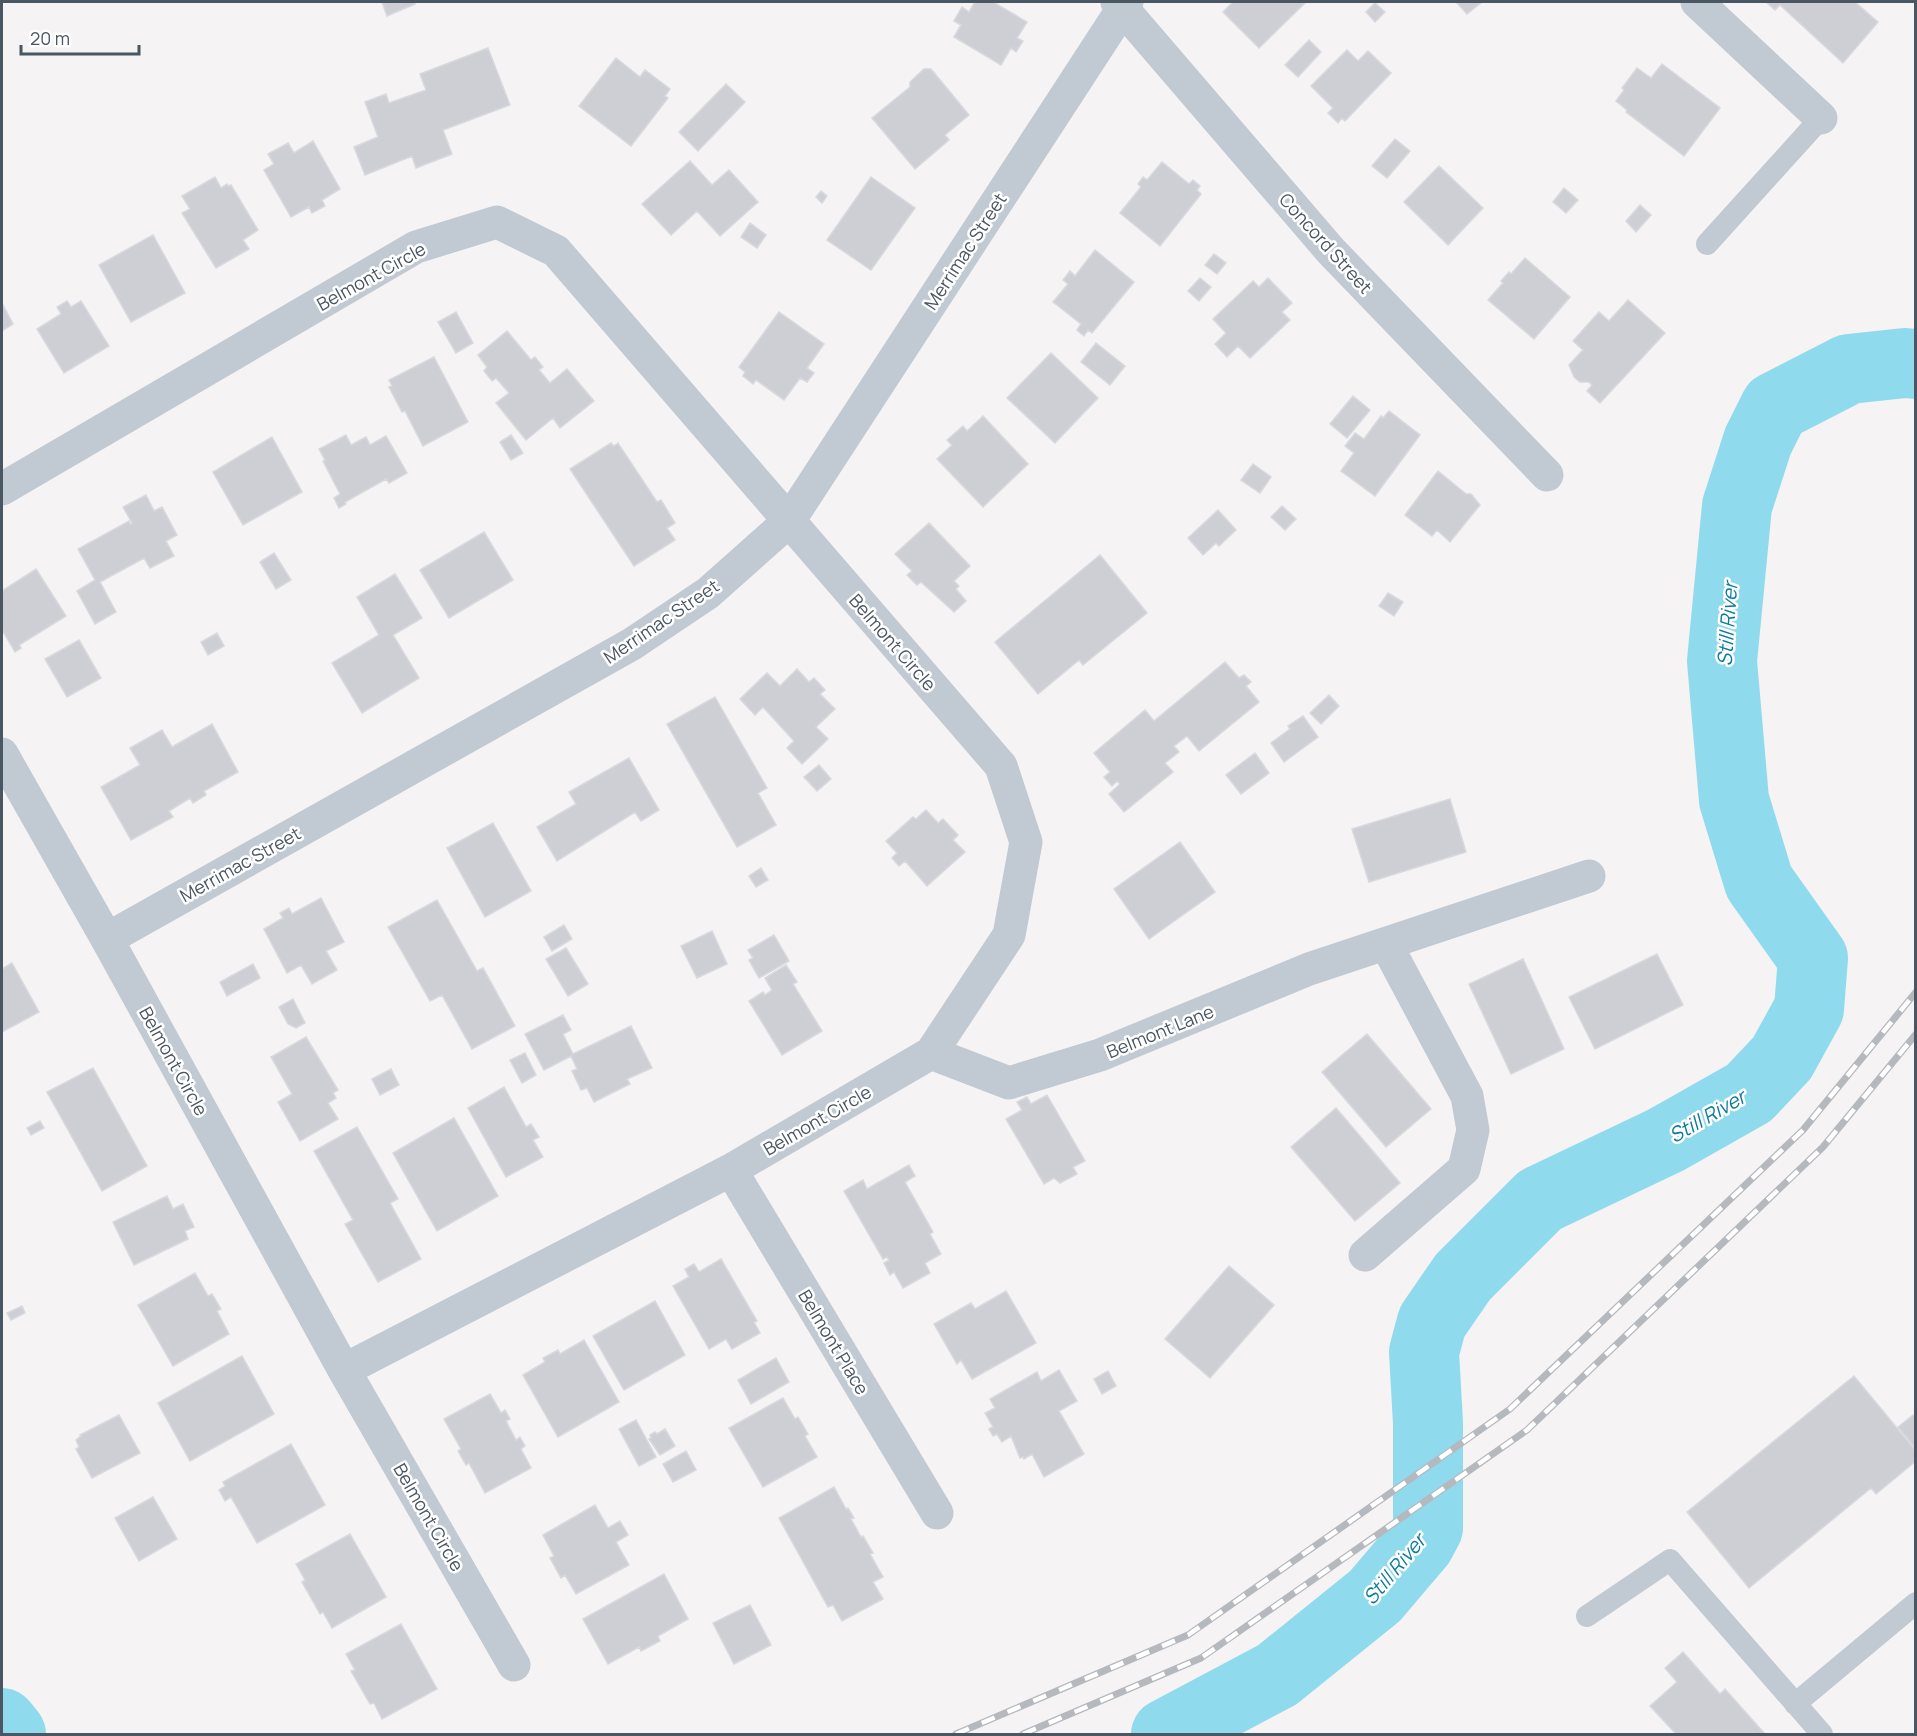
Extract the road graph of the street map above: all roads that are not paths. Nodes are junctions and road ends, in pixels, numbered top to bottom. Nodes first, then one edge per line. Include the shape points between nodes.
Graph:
1 (1697, 2) edge
2 (1122, 3) edge
3 (1821, 118) joint
4 (1707, 244) dead end
5 (1547, 475) dead end
6 (2, 489) edge
7 (789, 521) junction
8 (2, 754) edge
9 (1589, 876) dead end
10 (107, 939) junction
11 (1386, 944) junction
12 (932, 1053) junction
13 (731, 1170) junction
14 (1365, 1255) dead end
15 (344, 1370) junction
16 (937, 1513) dead end
17 (1916, 1604) edge
18 (1587, 1616) dead end
19 (514, 1665) dead end
20 (1795, 1704) junction
21 (1821, 1734) edge

1 - 3 street
2 - 5 street, Concord Street via 1330,251
2 - 7 street, Merrimac Street
3 - 4 lane
6 - 7 street, Belmont Circle via 416,248 497,222 556,251
7 - 10 street, Merrimac Street via 708,593 632,644
7 - 12 street, Belmont Circle via 1000,766 1026,842 1009,935
8 - 10 street, Belmont Circle
9 - 11 street, Belmont Lane
10 - 15 street, Belmont Circle
11 - 12 street, Belmont Lane via 1309,969 1100,1055 1009,1083
11 - 14 street via 1467,1096 1473,1130 1464,1169
12 - 13 street, Belmont Circle
13 - 15 street, Belmont Circle
13 - 16 street, Belmont Place
15 - 19 street, Belmont Circle
17 - 20 lane
18 - 20 lane via 1671,1560
20 - 21 lane

